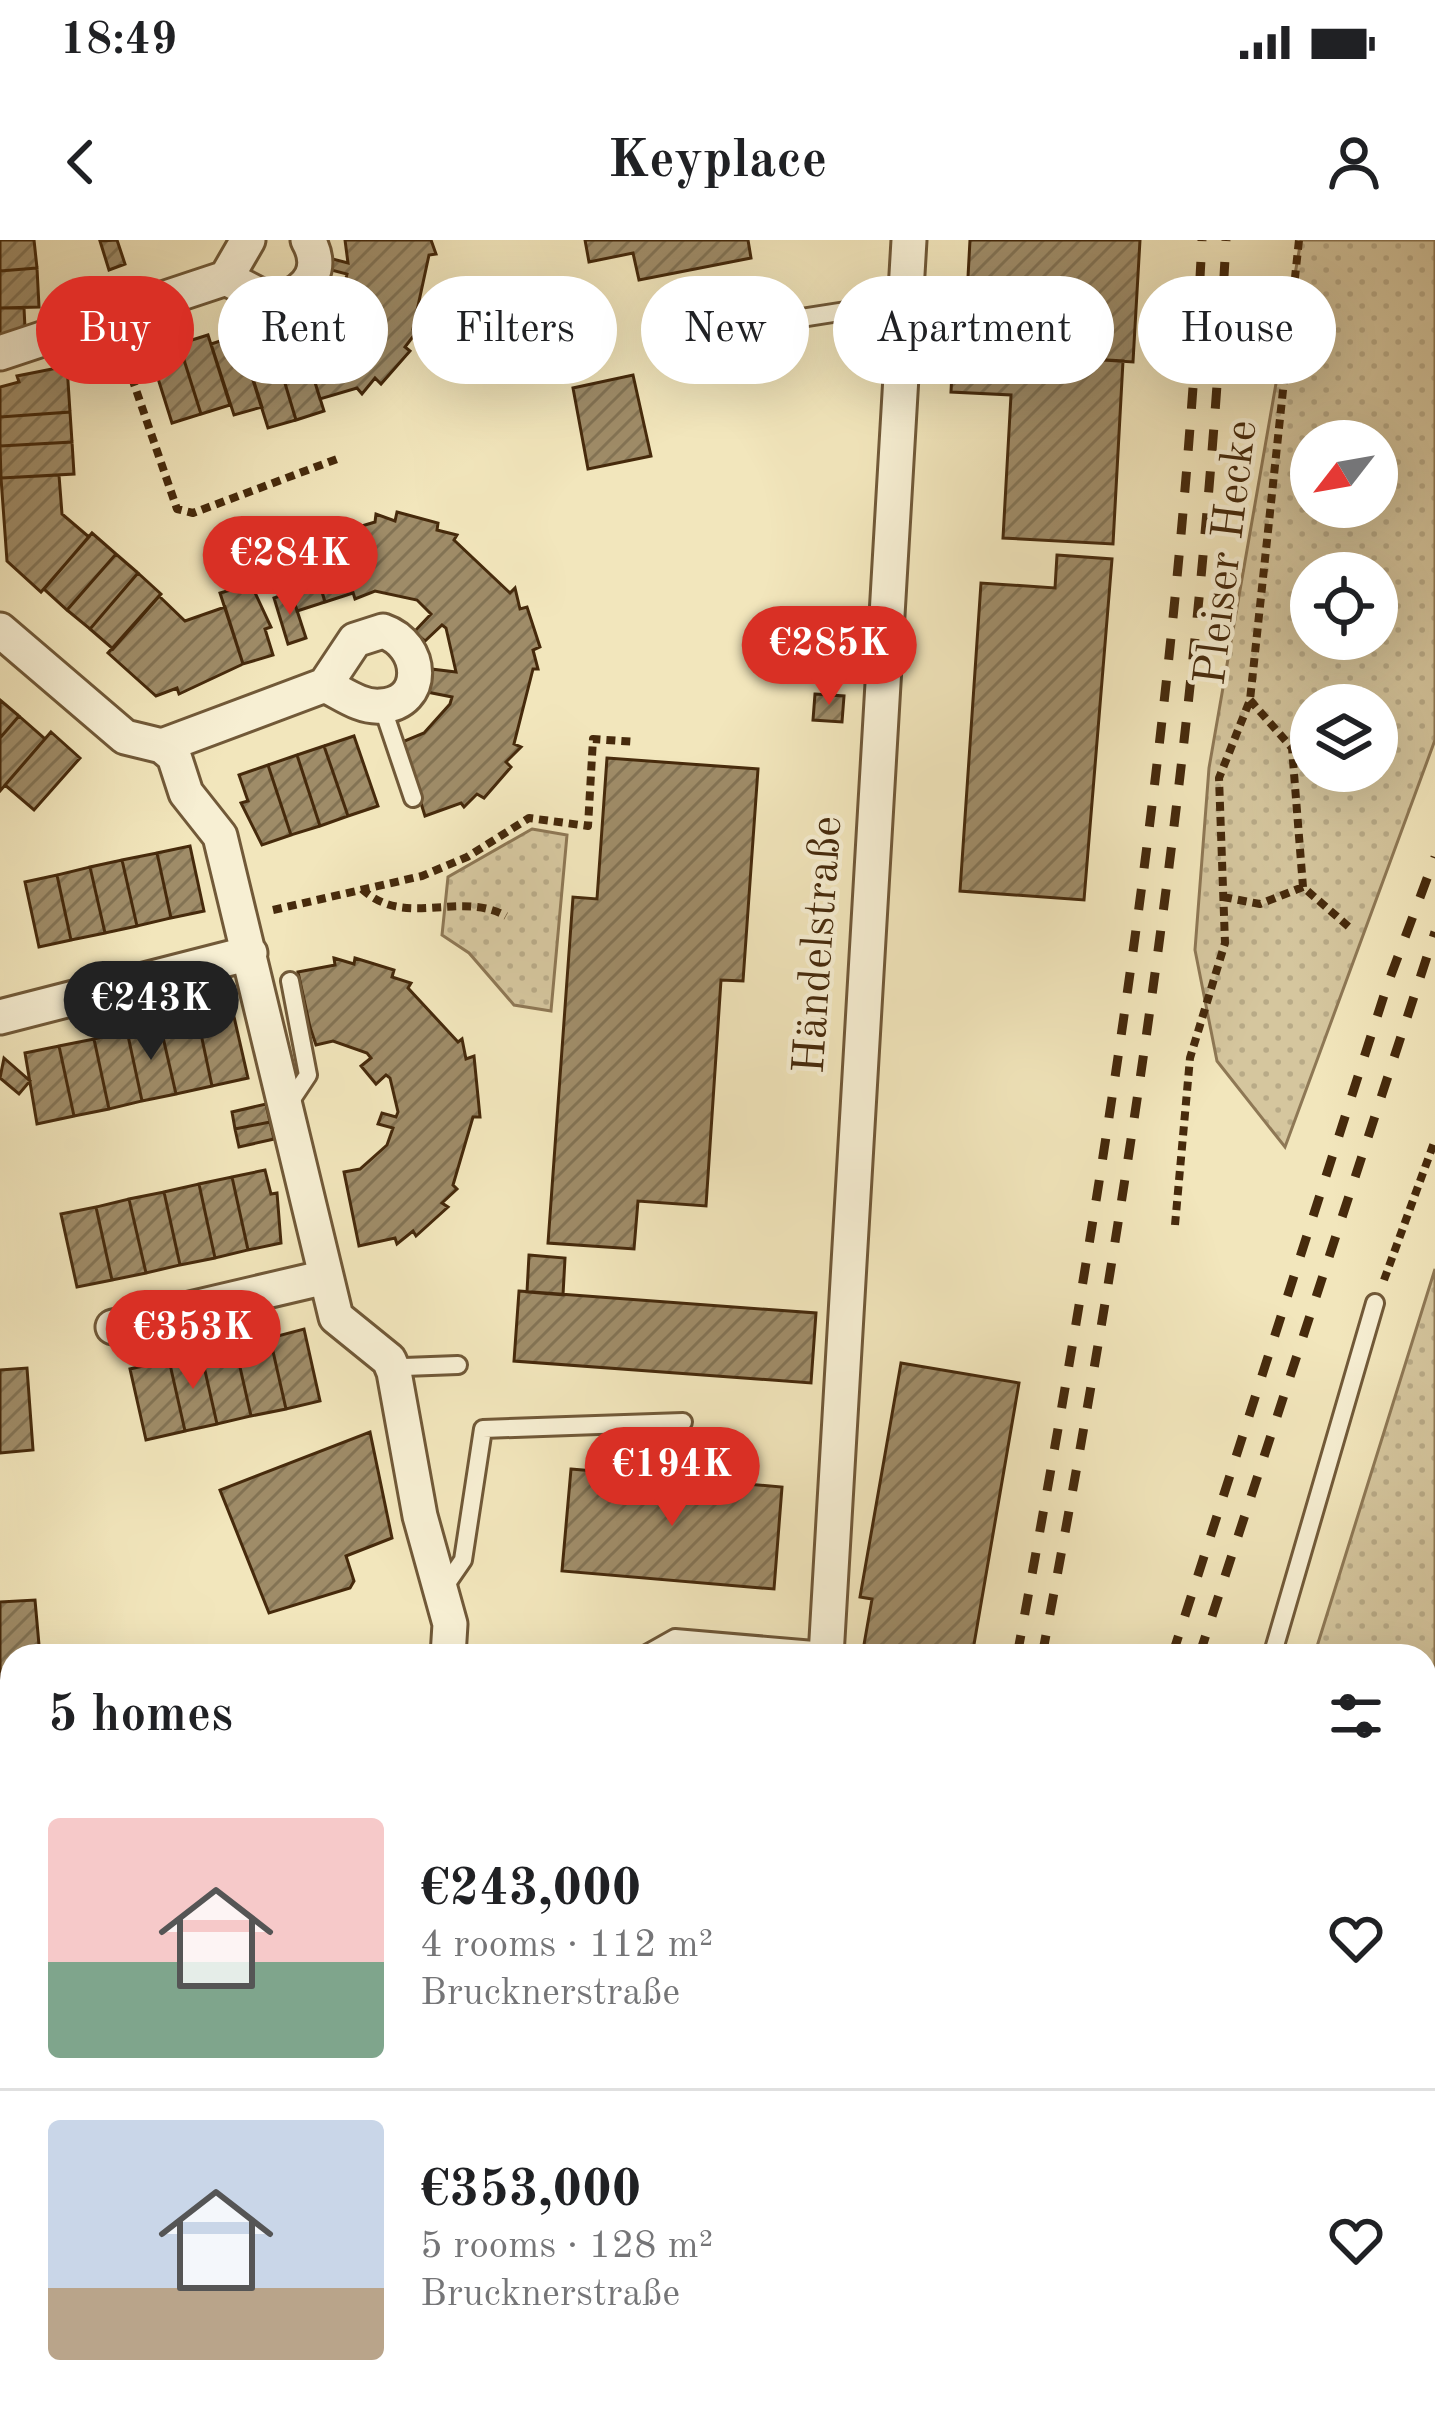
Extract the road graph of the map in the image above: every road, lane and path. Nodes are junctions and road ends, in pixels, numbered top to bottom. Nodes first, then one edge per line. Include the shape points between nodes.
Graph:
1 (248, 240) edge
2 (308, 240) edge
3 (909, 240) edge
4 (1299, 240) edge
5 (227, 276) edge
6 (312, 276) edge
7 (907, 276) edge
8 (36, 341) edge
9 (0, 353) edge
10 (135, 384) edge
11 (901, 384) edge
12 (337, 459) dead end
13 (0, 630) edge
14 (325, 685) junction
15 (1250, 700) junction
16 (382, 706) junction
17 (635, 742) dead end
18 (162, 746) junction
19 (412, 798) dead end
20 (1303, 887) junction
21 (361, 889) junction
22 (1223, 897) junction
23 (506, 916) dead end
24 (242, 918) junction
25 (1349, 927) dead end
26 (250, 953) junction
27 (290, 981) dead end
28 (0, 1017) edge
29 (286, 1108) junction
30 (1435, 1140) edge
31 (1175, 1225) dead end
32 (326, 1277) junction
33 (1375, 1304) joint
34 (113, 1327) dead end
35 (458, 1365) dead end
36 (394, 1372) junction
37 (683, 1422) dead end
38 (440, 1593) junction
39 (448, 1644) edge
40 (664, 1644) edge
41 (735, 1644) edge
42 (827, 1644) edge
43 (1276, 1644) edge

1 - 5 street
2 - 6 street
3 - 7 street, Händelstraße
4 - 15 path, Pleiser Hecke
8 - 9 street
10 - 12 path via 177,509 193,513
11 - 42 street, Händelstraße
13 - 18 street via 125,737
14 - 16 street
14 - 16 street via 355,640 382,631 396,636 408,645 416,672 402,697
14 - 18 street
15 - 20 path via 1292,748
15 - 22 path, Pleiser Hecke via 1219,778
16 - 19 lane
17 - 21 path via 593,740 588,826 529,818 467,857
18 - 24 street via 220,836
20 - 22 path via 1259,904
20 - 25 path
21 - 23 path via 407,910 475,904
21 - 24 path
22 - 31 path, Pleiser Hecke via 1226,944 1190,1058
24 - 26 street
26 - 28 street
26 - 29 street
27 - 29 lane via 308,1075
29 - 32 street
30 - 33 path
32 - 34 street
32 - 36 street via 336,1317
33 - 43 lane
35 - 36 lane
36 - 38 street
37 - 38 lane via 483,1429 464,1560
38 - 39 street
40 - 41 lane

